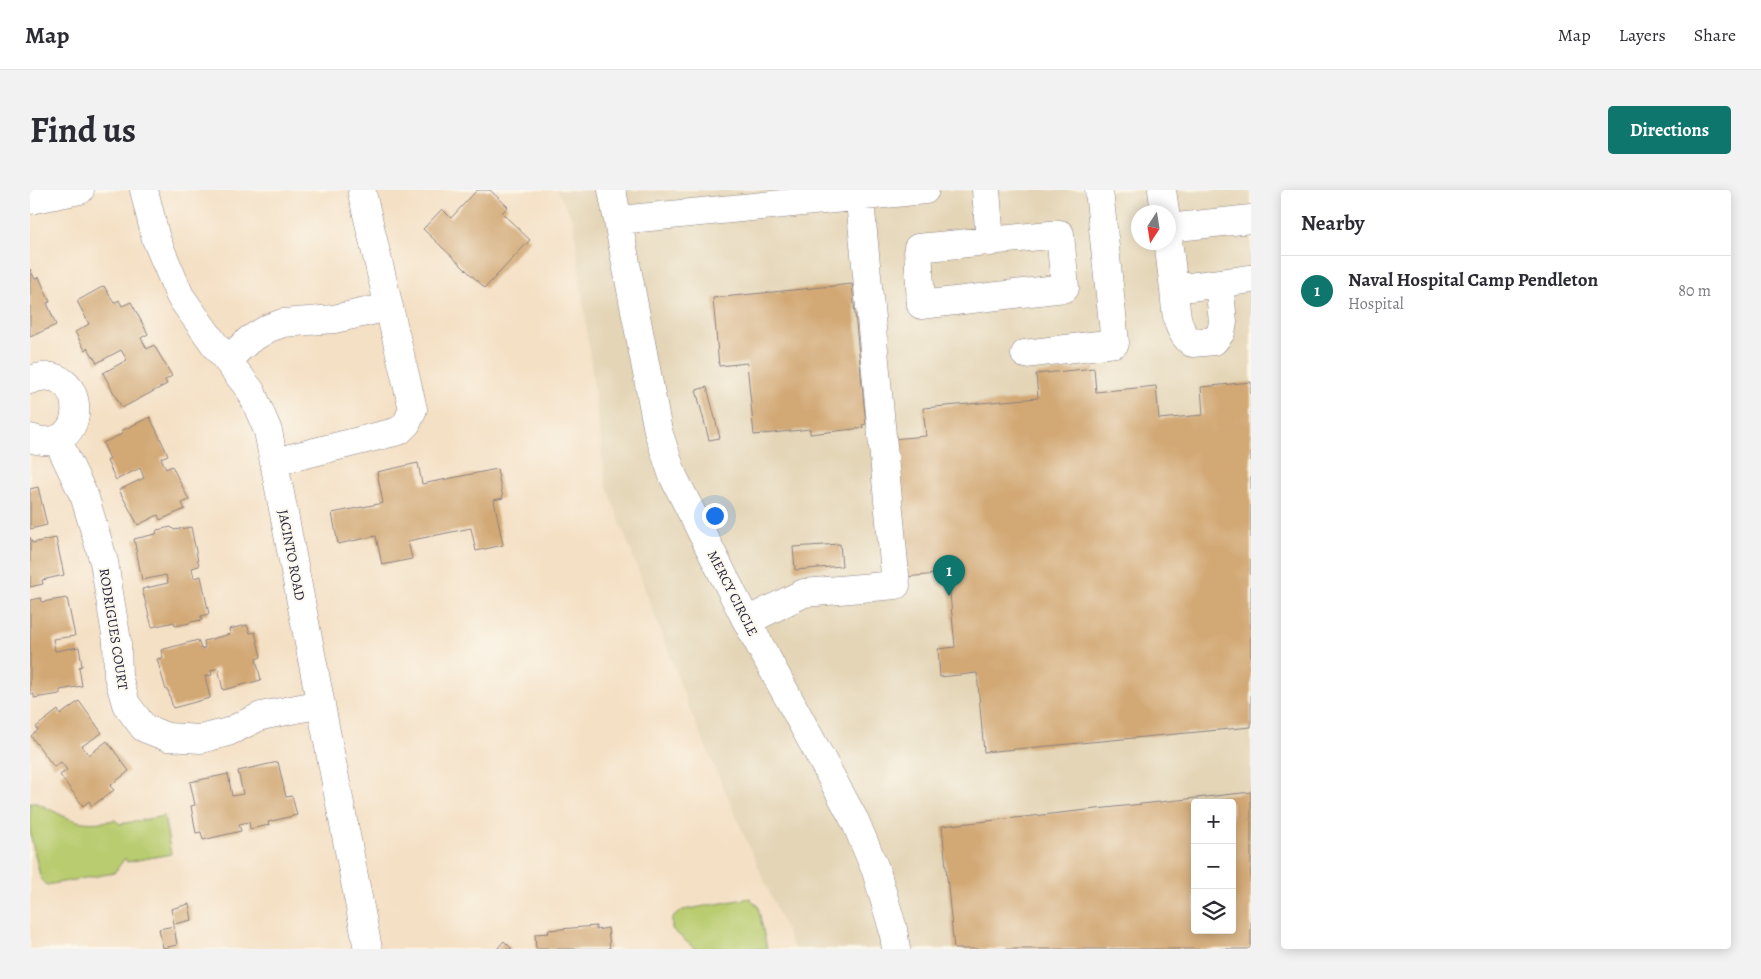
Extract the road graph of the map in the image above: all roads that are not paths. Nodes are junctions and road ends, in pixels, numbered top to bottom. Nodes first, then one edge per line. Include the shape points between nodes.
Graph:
1 (80, 190) edge
2 (144, 190) edge
3 (612, 190) edge
4 (925, 190) edge
5 (986, 190) edge
6 (1099, 190) edge
7 (1162, 190) edge
8 (362, 193) dead end
9 (860, 193) edge
10 (30, 200) edge
11 (1164, 205) edge
12 (1251, 218) edge
13 (619, 220) junction
14 (1176, 227) edge
15 (990, 242) junction
16 (1169, 250) edge
17 (1251, 279) edge
18 (1219, 283) junction
19 (1174, 289) junction
20 (389, 307) junction
21 (1025, 354) dead end
22 (227, 360) junction
23 (30, 380) edge
24 (30, 438) edge
25 (57, 439) junction
26 (274, 462) junction
27 (747, 621) junction
28 (321, 704) junction
29 (368, 949) edge
30 (896, 949) edge

1 - 10 street
2 - 22 street, JACINTO ROAD via 156,239 180,296
3 - 13 street, MERCY CIRCLE
4 - 9 street
5 - 15 street
6 - 21 street via 1115,343
7 - 11 street
8 - 20 street
9 - 13 street
9 - 27 street via 896,585 804,593
12 - 14 street
13 - 27 street, MERCY CIRCLE via 658,431 673,476
15 - 15 street via 918,248 921,305 1065,288 1060,234
16 - 19 street
17 - 18 street
18 - 19 street
18 - 19 street via 1221,332 1214,340 1192,343 1178,326
20 - 22 street via 329,320 283,323 249,340
20 - 26 street via 413,409 408,423 386,436
22 - 26 street, JACINTO ROAD via 251,391 268,431
23 - 25 street via 41,377 61,381 74,396 77,406 74,421
24 - 25 street via 38,441
25 - 28 street, RODRIGUES COURT via 85,498 104,562 117,640 118,676 126,704 144,728 167,737 201,739 228,732 261,716
26 - 28 street, JACINTO ROAD
27 - 30 street, MERCY CIRCLE via 855,821 876,871
28 - 29 street, JACINTO ROAD

